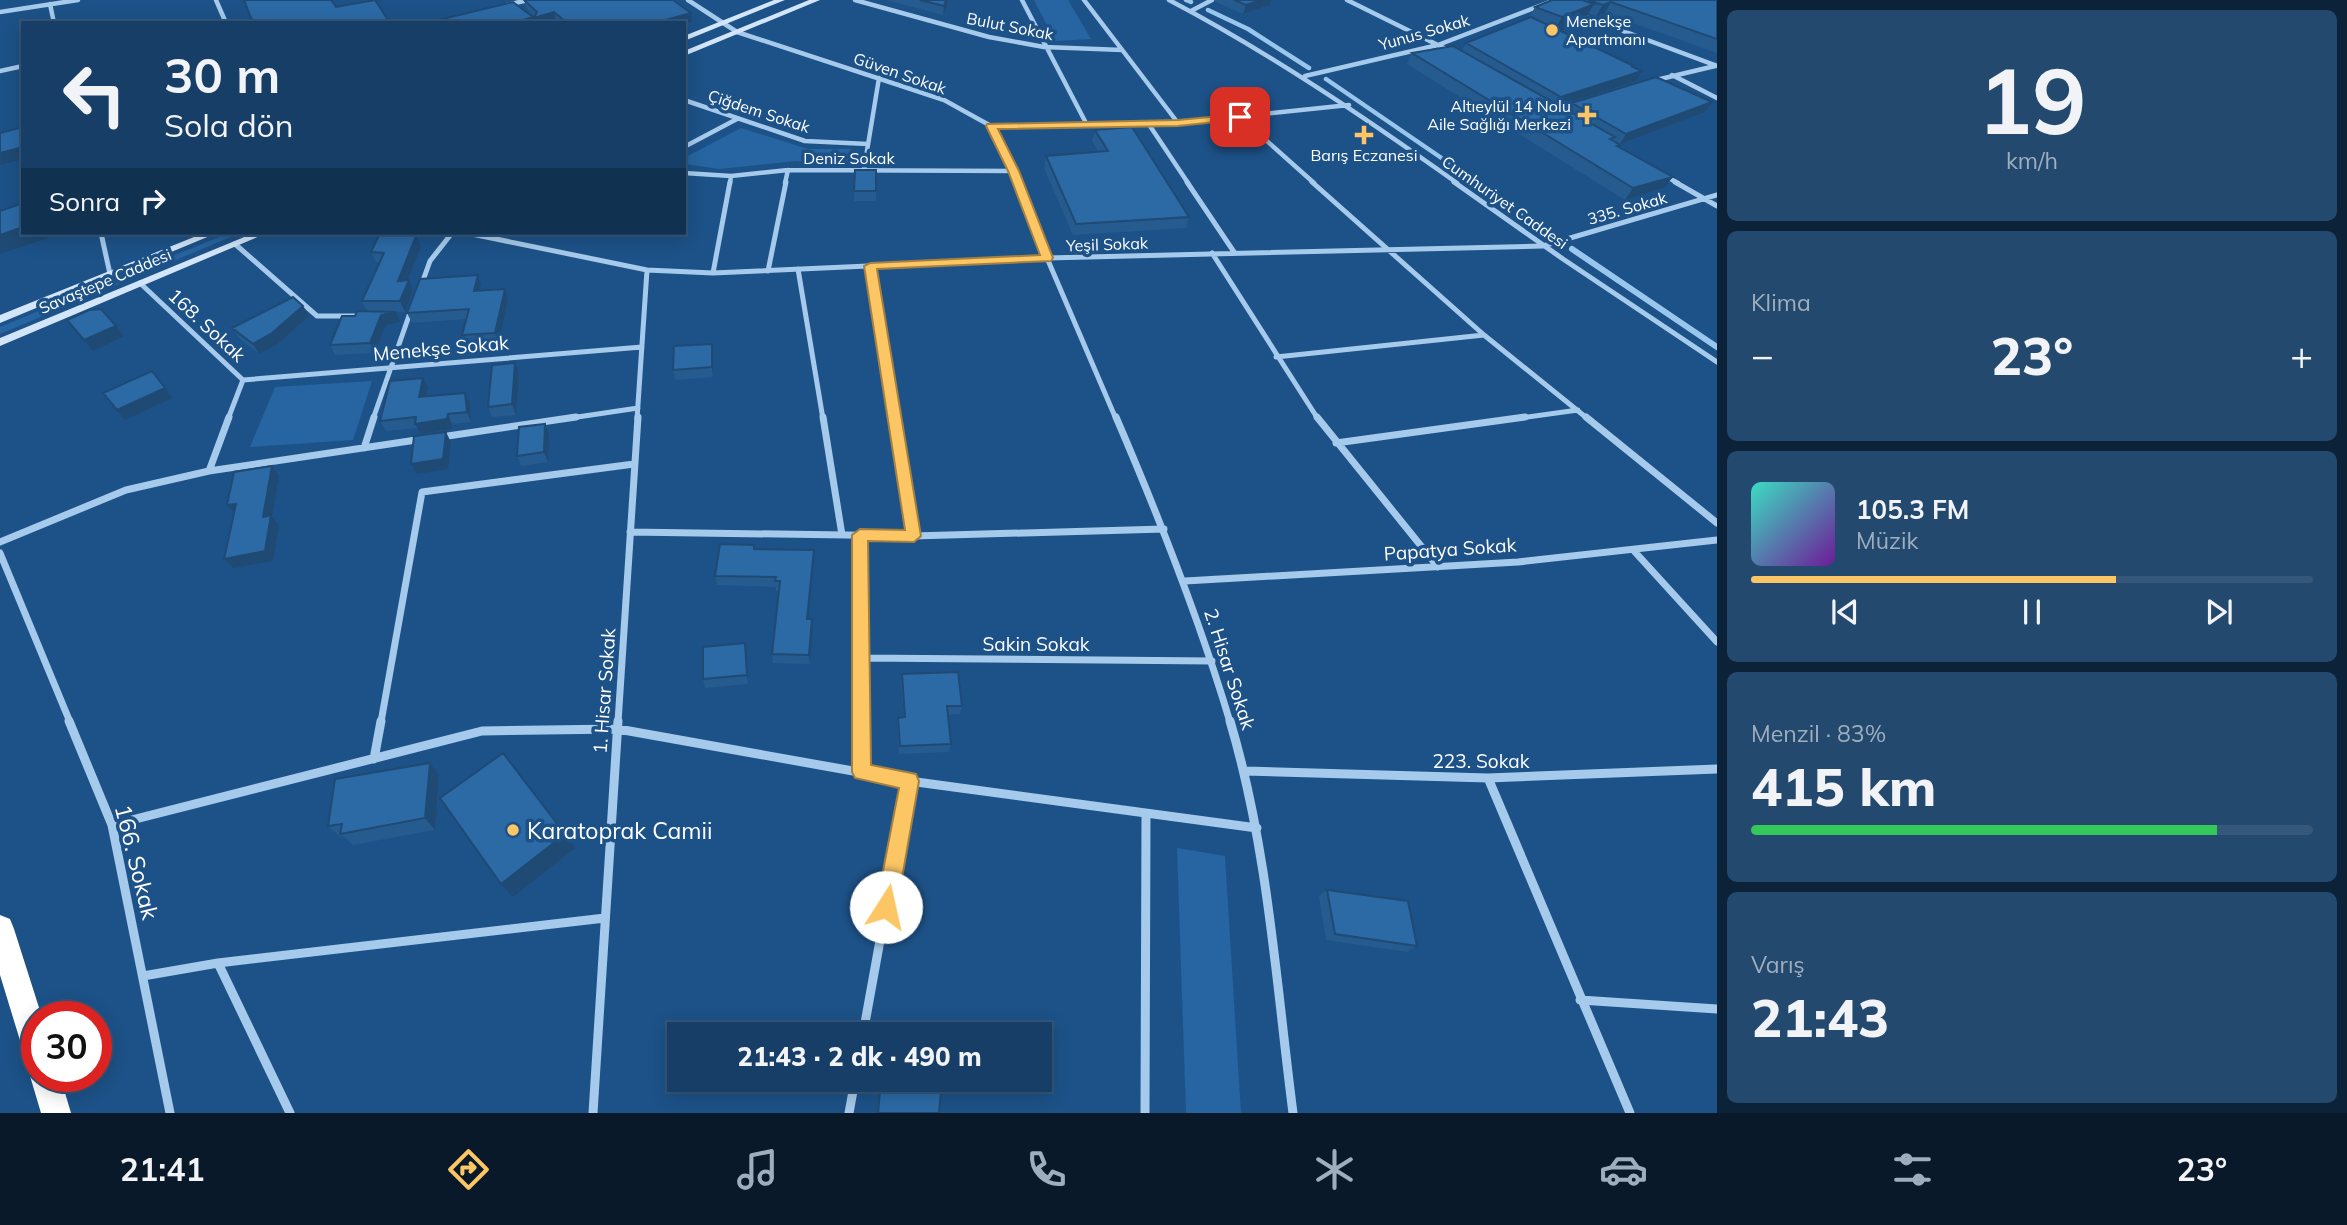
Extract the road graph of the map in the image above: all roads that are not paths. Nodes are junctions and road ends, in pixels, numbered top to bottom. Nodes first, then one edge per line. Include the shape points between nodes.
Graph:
1 (78, 0) edge
2 (216, 0) edge
3 (508, 0) edge
4 (528, 0) edge
5 (688, 0) edge
6 (781, 0) edge
7 (816, 0) edge
8 (855, 0) edge
9 (1022, 0) edge
10 (1084, 0) edge
11 (1169, 0) edge
12 (1212, 0) edge
13 (1347, 0) edge
14 (1538, 0) edge
15 (1555, 0) edge
16 (1547, 3) junction
17 (50, 4) junction
18 (512, 4) junction
19 (500, 7) edge
20 (1560, 8) edge
21 (520, 10) edge
22 (1191, 11) junction
23 (0, 12) edge
24 (1573, 13) edge
25 (54, 21) edge
26 (225, 21) edge
27 (723, 23) junction
28 (737, 32) junction
29 (686, 38) edge
30 (1438, 45) junction
31 (1044, 47) junction
32 (1122, 50) junction
33 (686, 53) edge
34 (1461, 58) edge
35 (21, 66) edge
36 (1717, 66) edge
37 (0, 71) edge
38 (1671, 75) junction
39 (1305, 76) junction
40 (878, 78) junction
41 (1645, 83) edge
42 (1717, 98) edge
43 (686, 101) edge
44 (1349, 105) junction
45 (1240, 117) junction
46 (737, 119) junction
47 (1178, 123) junction
48 (1148, 124) junction
49 (1087, 125) junction
50 (991, 126) junction
51 (868, 144) junction
52 (686, 146) edge
53 (864, 169) junction
54 (788, 170) junction
55 (1014, 171) junction
56 (1658, 172) edge
57 (686, 173) edge
58 (731, 176) junction
59 (1717, 195) edge
60 (1704, 198) junction
61 (1717, 206) edge
62 (101, 235) edge
63 (207, 235) edge
64 (257, 235) edge
65 (450, 235) edge
66 (477, 235) edge
67 (235, 244) junction
68 (1543, 246) junction
69 (1387, 249) junction
70 (1234, 252) junction
71 (1212, 253) junction
72 (1047, 258) junction
73 (870, 266) junction
74 (798, 269) junction
75 (647, 270) junction
76 (768, 271) junction
77 (713, 273) junction
78 (110, 274) junction
79 (140, 283) junction
80 (417, 294) edge
81 (413, 306) edge
82 (369, 316) edge
83 (396, 317) edge
84 (409, 317) junction
85 (0, 319) edge
86 (1484, 335) junction
87 (0, 342) edge
88 (642, 347) junction
89 (1276, 357) junction
90 (1717, 362) edge
91 (388, 368) junction
92 (243, 380) junction
93 (638, 408) junction
94 (1578, 410) junction
95 (1336, 443) junction
96 (364, 448) junction
97 (634, 464) junction
98 (209, 471) junction
99 (1717, 523) edge
100 (1164, 529) junction
101 (630, 532) junction
102 (842, 535) junction
103 (860, 535) junction
104 (914, 536) junction
105 (1716, 541) edge
106 (0, 542) edge
107 (1635, 552) junction
108 (0, 553) edge
109 (1438, 567) junction
110 (1185, 581) junction
111 (1717, 642) edge
112 (861, 658) junction
113 (1212, 661) junction
114 (618, 729) junction
115 (374, 759) junction
116 (1717, 769) edge
117 (1245, 771) junction
118 (862, 772) junction
119 (1488, 778) junction
120 (909, 781) junction
121 (1146, 814) junction
122 (113, 825) junction
123 (1257, 828) junction
124 (606, 918) junction
125 (0, 929) edge
126 (218, 963) junction
127 (143, 976) junction
128 (1580, 1000) junction
129 (22, 1001) edge
130 (1717, 1009) edge
131 (865, 1022) edge
132 (50, 1092) edge
133 (853, 1092) edge
134 (56, 1113) edge
135 (170, 1113) edge
136 (290, 1113) edge
137 (593, 1113) edge
138 (849, 1113) edge
139 (1145, 1113) edge
140 (1293, 1113) edge
141 (1630, 1113) edge

1 - 17 street
2 - 26 street
3 - 18 street
4 - 18 street
5 - 27 street, Güven Sokak
6 - 27 main road
7 - 28 main road
8 - 31 street, Bulut Sokak via 989,37
9 - 31 street
10 - 32 street
11 - 22 street, Cumhuriyet Caddesi
12 - 22 street
13 - 30 street
14 - 16 street
15 - 16 street, Yunus Sokak
16 - 20 street
16 - 30 street, Yunus Sokak
17 - 23 street
17 - 25 street
18 - 19 street
18 - 21 street
22 - 39 street, Cumhuriyet Caddesi
24 - 36 street
27 - 28 street, Güven Sokak
27 - 29 main road
28 - 33 main road
28 - 40 street, Güven Sokak
30 - 34 street
30 - 39 street, Yunus Sokak
31 - 32 street, Bulut Sokak
31 - 49 street
32 - 47 street
35 - 37 street
36 - 38 street
38 - 41 street
38 - 42 street
39 - 44 street, Cumhuriyet Caddesi
40 - 50 street, Güven Sokak via 944,100
40 - 51 street
43 - 46 street, Çiğdem Sokak
44 - 45 street, Güven Sokak
44 - 68 street, Cumhuriyet Caddesi
45 - 47 street, Güven Sokak
45 - 69 street
46 - 51 street, Çiğdem Sokak via 805,141
46 - 52 street
47 - 48 street, Güven Sokak
48 - 49 street, Güven Sokak
48 - 70 street
49 - 50 street, Güven Sokak
50 - 55 street, 2. Hisar Sokak
51 - 53 street
53 - 54 street, Deniz Sokak
53 - 55 street, Deniz Sokak
54 - 58 street, Deniz Sokak
54 - 76 street
55 - 72 street, 2. Hisar Sokak
56 - 60 street
57 - 58 street, Deniz Sokak
58 - 77 street
59 - 60 street, 335. Sokak
60 - 61 street
60 - 68 street, 335. Sokak
62 - 78 street
63 - 78 main road, Savaştepe Caddesi
64 - 67 main road, Savaştepe Caddesi
65 - 80 street via 430,261
66 - 75 street, Yeşil Sokak
67 - 79 main road, Savaştepe Caddesi
67 - 82 street via 317,316
68 - 69 street, Yeşil Sokak
68 - 90 street, Cumhuriyet Caddesi
69 - 70 street, Yeşil Sokak
69 - 86 street
70 - 71 street, Yeşil Sokak
71 - 72 street, Yeşil Sokak
71 - 89 street
72 - 73 street, Yeşil Sokak
72 - 100 street, 2. Hisar Sokak
73 - 74 street, Yeşil Sokak
73 - 104 street
74 - 76 street, Yeşil Sokak
74 - 102 street
75 - 77 street, Yeşil Sokak
75 - 88 street, 1. Hisar Sokak
76 - 77 street, Yeşil Sokak
78 - 85 main road, Savaştepe Caddesi
79 - 87 main road, Savaştepe Caddesi
79 - 92 street, 168. Sokak
81 - 84 street
83 - 84 street
84 - 91 street
86 - 89 street
86 - 94 street
88 - 91 street, Menekşe Sokak
88 - 93 street, 1. Hisar Sokak
89 - 95 street
91 - 92 street, Menekşe Sokak
91 - 96 street
92 - 98 street, 168. Sokak
93 - 96 street
93 - 97 street, 1. Hisar Sokak
94 - 95 street
94 - 99 street
95 - 109 street
96 - 98 street
97 - 101 street, 1. Hisar Sokak
97 - 115 street via 422,492
98 - 106 street via 126,491
100 - 104 street
100 - 110 street, 2. Hisar Sokak
101 - 102 street
101 - 114 street, 1. Hisar Sokak
102 - 103 street
103 - 104 street
103 - 112 street
105 - 107 street, Papatya Sokak
107 - 109 street, Papatya Sokak
107 - 111 street
108 - 122 street, 166. Sokak
109 - 110 street, Papatya Sokak
110 - 113 street, 2. Hisar Sokak
112 - 113 street, Sakin Sokak
112 - 118 street
113 - 117 street, 2. Hisar Sokak
114 - 115 street via 482,731
114 - 118 street
114 - 124 street, 1. Hisar Sokak
115 - 122 street
116 - 119 street, 223. Sokak
117 - 119 street, 223. Sokak
117 - 123 street, 2. Hisar Sokak
118 - 120 street
119 - 128 street
120 - 121 street
120 - 131 street
121 - 123 street
121 - 139 street
122 - 127 street, 166. Sokak
123 - 140 street, 2. Hisar Sokak
124 - 126 street
124 - 137 street, 1. Hisar Sokak
125 - 129 highway
126 - 127 street
126 - 136 street
127 - 135 street, 166. Sokak
128 - 130 street
128 - 141 street
132 - 134 highway
133 - 138 street

